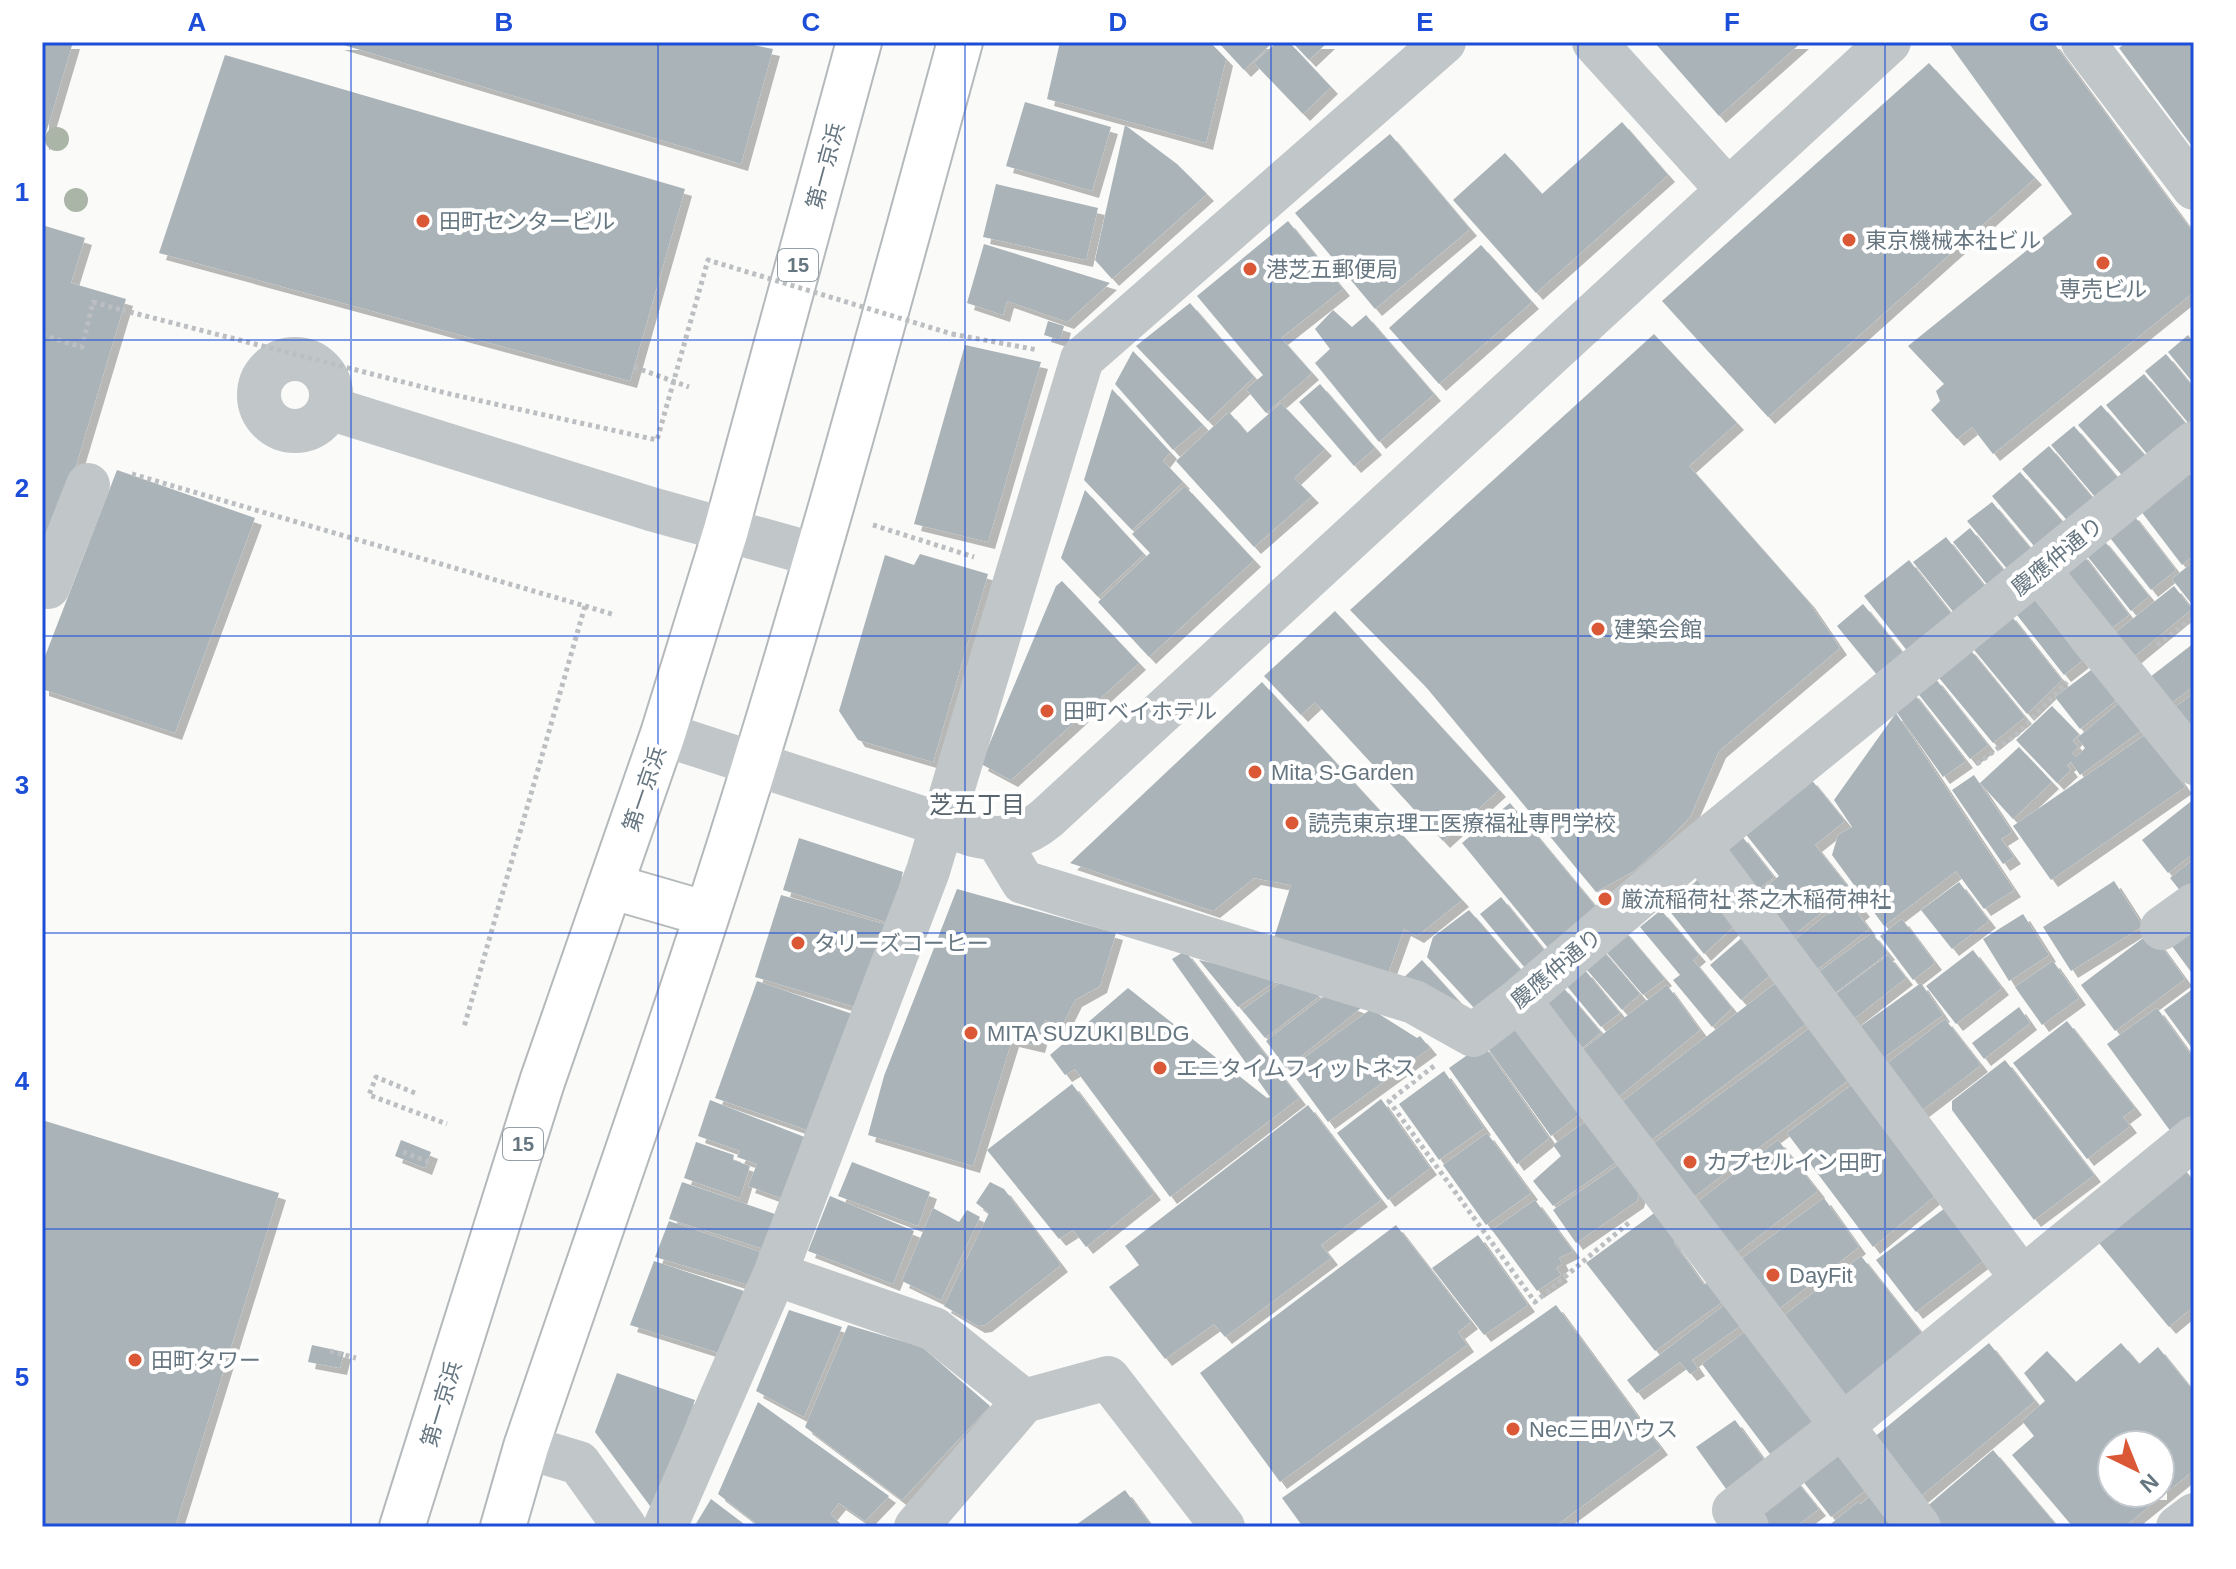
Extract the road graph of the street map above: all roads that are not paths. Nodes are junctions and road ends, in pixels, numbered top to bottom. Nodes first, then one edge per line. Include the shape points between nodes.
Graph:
1 (859, 42) edge
2 (960, 42) edge
3 (1444, 42) edge
4 (1594, 42) edge
5 (1889, 42) edge
6 (2083, 42) edge
7 (2194, 188) edge
8 (1727, 189) junction
9 (329, 408) dead end
10 (2194, 443) edge
11 (88, 485) dead end
12 (726, 530) junction
13 (816, 555) junction
14 (2039, 571) junction
15 (48, 587) dead end
16 (663, 734) junction
17 (2194, 763) edge
18 (753, 765) junction
19 (943, 826) junction
20 (997, 839) junction
21 (1699, 846) junction
22 (610, 886) junction
23 (707, 914) junction
24 (1519, 1000) junction
25 (2194, 1138) edge
26 (775, 1274) junction
27 (2022, 1278) junction
28 (1024, 1401) junction
29 (1843, 1425) junction
30 (526, 1447) junction
31 (2194, 1515) edge
32 (402, 1527) edge
33 (503, 1527) edge
34 (625, 1527) edge
35 (665, 1527) edge
36 (916, 1527) edge
37 (1223, 1527) edge
38 (1747, 1527) edge
39 (1919, 1527) edge
40 (2178, 1527) edge

1 - 12 highway, 第一京浜 / 15
2 - 13 highway
3 - 19 street via 1082,359
4 - 8 street
5 - 8 street
6 - 7 street
8 - 20 street via 1047,818 1026,834
9 - 12 street
10 - 14 street, 慶應仲通り
11 - 15 street
12 - 13 street
12 - 16 highway, 第一京浜 / 15
13 - 18 highway
14 - 17 street
14 - 21 street, 慶應仲通り
16 - 18 street
16 - 22 highway, 第一京浜 / 15
18 - 19 street
18 - 23 highway
19 - 20 street
19 - 26 street
20 - 24 street, 慶應仲通り via 1023,882 1414,1002 1473,1035
21 - 24 street, 慶應仲通り
21 - 27 street
22 - 23 highway
22 - 32 highway, 第一京浜 / 15 via 542,1082
23 - 30 highway
24 - 29 street
25 - 27 street
26 - 28 street via 934,1329
26 - 35 street
27 - 29 street
28 - 36 street
28 - 37 street via 1108,1378
29 - 38 street via 1734,1510
29 - 39 street
30 - 33 highway
30 - 34 street via 579,1463
31 - 40 street

